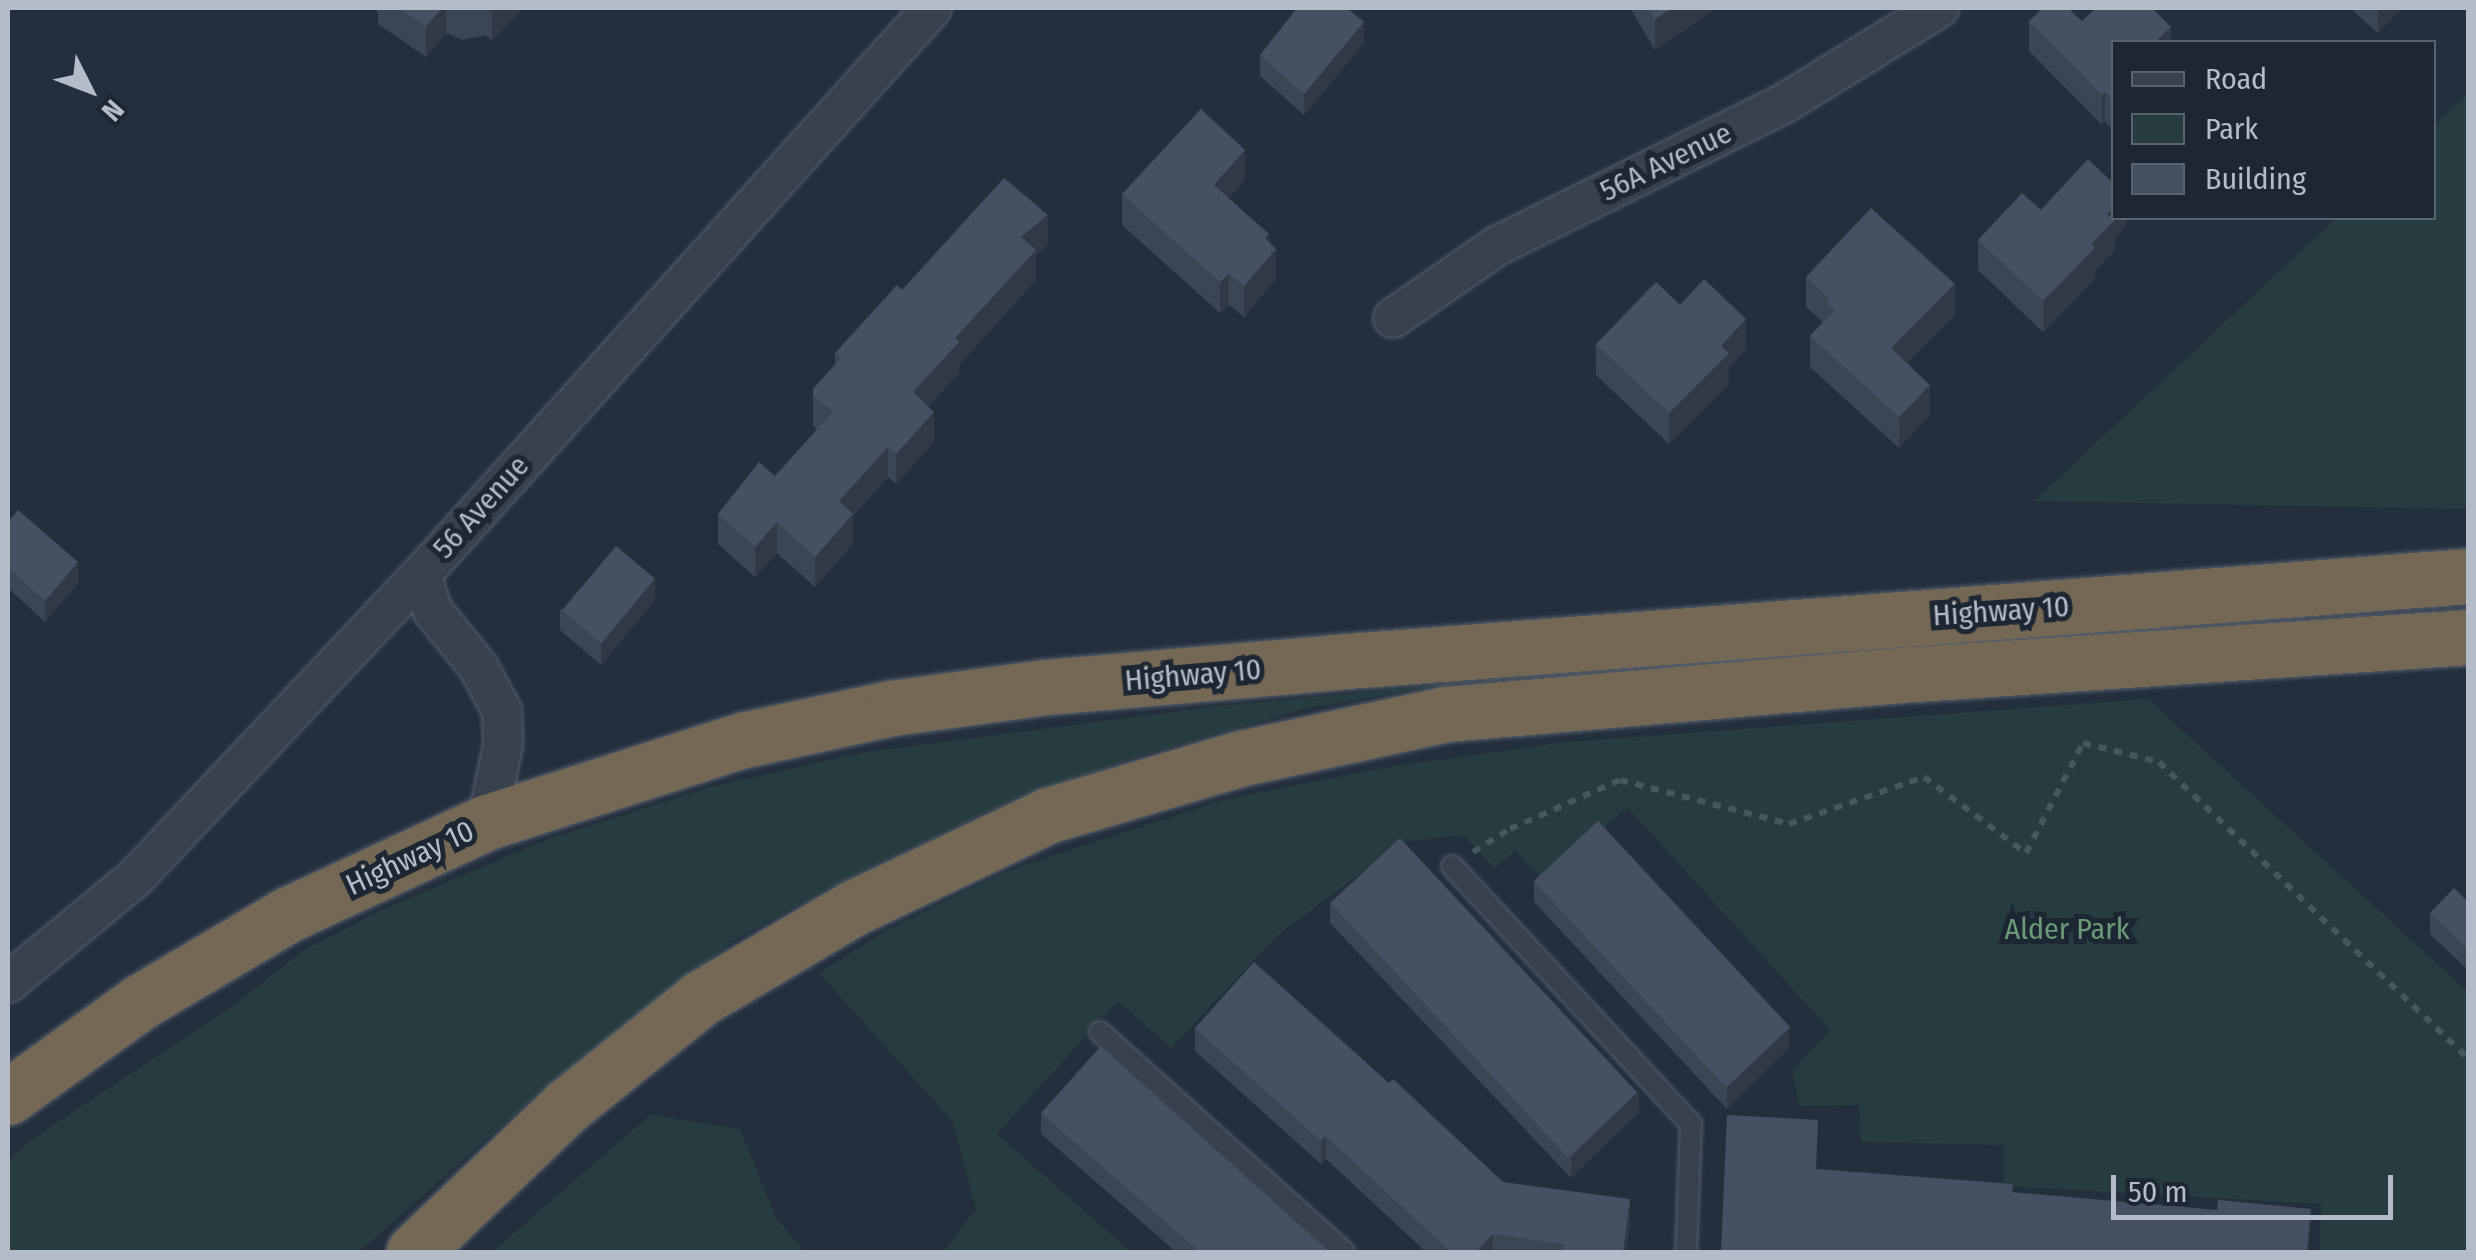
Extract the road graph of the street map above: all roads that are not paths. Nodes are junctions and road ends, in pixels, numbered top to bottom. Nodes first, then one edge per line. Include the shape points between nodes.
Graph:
1 (932, 8) edge
2 (1939, 8) edge
3 (1394, 318) dead end
4 (420, 574) junction
5 (2468, 576) edge
6 (2468, 637) edge
7 (487, 822) junction
8 (1452, 866) dead end
9 (8, 983) edge
10 (1100, 1032) dead end
11 (8, 1096) edge
12 (429, 1241) edge
13 (1344, 1252) edge
14 (1686, 1252) edge

1 - 4 street, 56 Avenue
2 - 3 street, 56A Avenue via 1785,103 1497,246
4 - 7 street via 433,611 479,668 502,712 503,745
4 - 9 street, 56 Avenue via 136,877
5 - 7 highway, Highway 10 via 1046,688 891,708 743,740
6 - 12 highway, Highway 10 via 1446,714 1242,758 1049,816 778,950 629,1052
7 - 11 highway, Highway 10 via 290,914 140,1002
8 - 14 lane via 1691,1124
10 - 13 lane

